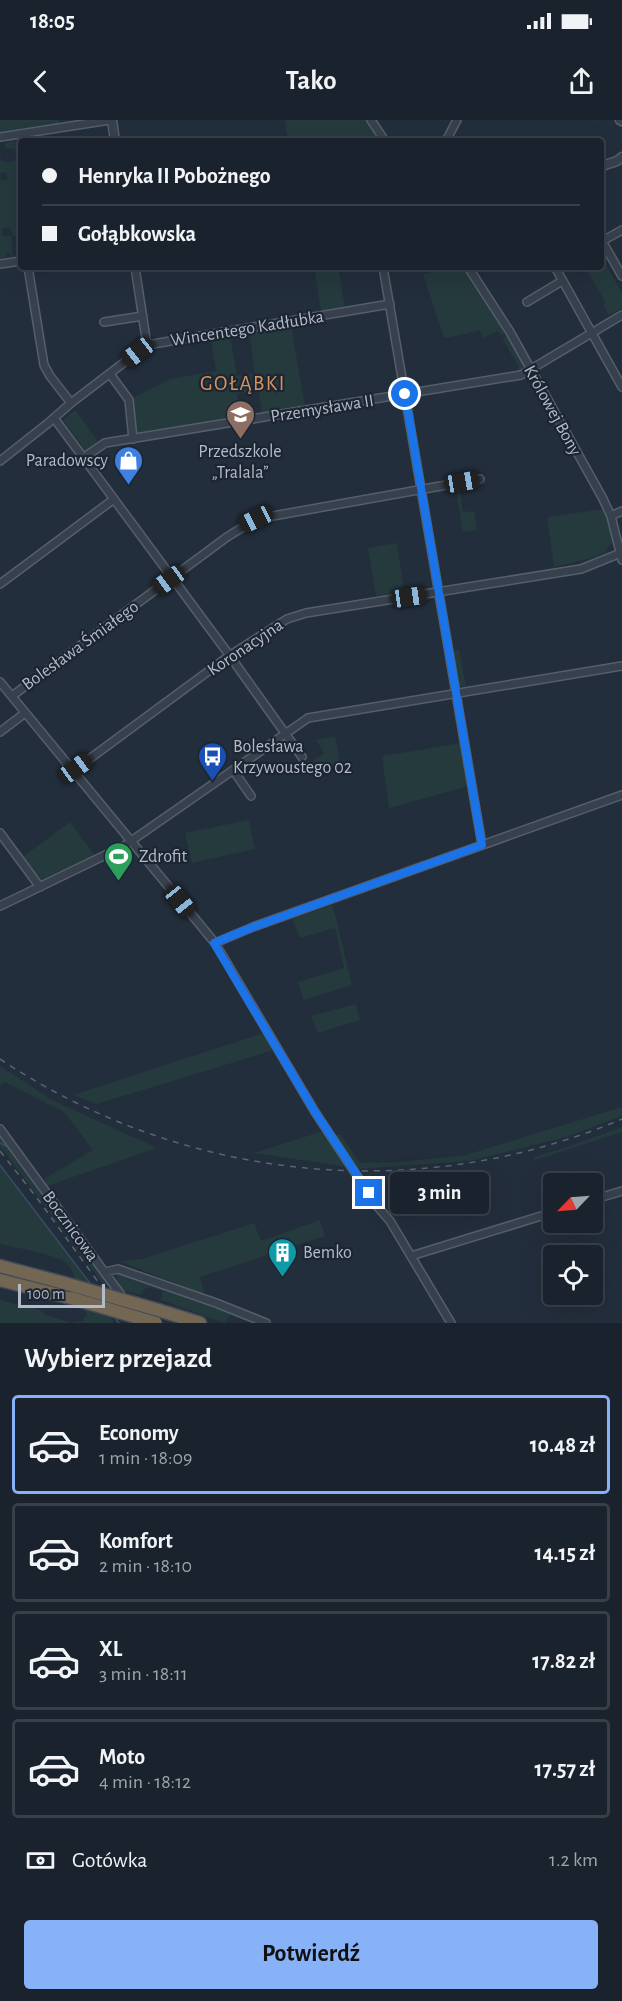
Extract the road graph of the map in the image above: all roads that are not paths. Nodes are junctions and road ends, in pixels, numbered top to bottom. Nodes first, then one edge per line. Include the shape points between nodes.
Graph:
1 (111, 120) edge
2 (371, 120) edge
3 (457, 120) edge
4 (0, 137) edge
5 (114, 138) edge
6 (383, 138) edge
7 (448, 138) edge
8 (622, 150) edge
9 (622, 157) edge
10 (612, 162) junction
11 (604, 165) edge
12 (622, 230) edge
13 (604, 240) edge
14 (18, 261) edge
15 (0, 264) edge
16 (28, 270) edge
17 (135, 270) edge
18 (384, 270) edge
19 (470, 270) edge
20 (556, 270) edge
21 (622, 276) edge
22 (562, 281) junction
23 (527, 302) dead end
24 (390, 304) junction
25 (622, 315) edge
26 (142, 316) junction
27 (104, 322) dead end
28 (591, 334) junction
29 (147, 345) junction
30 (531, 370) junction
31 (110, 374) junction
32 (622, 387) edge
33 (405, 394) junction
34 (71, 403) junction
35 (54, 418) junction
36 (133, 439) junction
37 (83, 458) junction
38 (0, 461) edge
39 (480, 479) dead end
40 (422, 489) junction
41 (114, 499) junction
42 (622, 511) edge
43 (611, 516) junction
44 (621, 553) edge
45 (172, 578) junction
46 (0, 584) edge
47 (439, 592) junction
48 (230, 656) junction
49 (622, 666) edge
50 (0, 682) edge
51 (455, 693) junction
52 (12, 696) junction
53 (25, 712) junction
54 (0, 732) edge
55 (285, 733) junction
56 (302, 757) dead end
57 (233, 770) junction
58 (73, 771) junction
59 (622, 795) edge
60 (251, 796) dead end
61 (0, 833) edge
62 (130, 842) junction
63 (482, 845) junction
64 (40, 887) junction
65 (0, 906) edge
66 (214, 943) junction
67 (0, 1129) edge
68 (622, 1191) edge
69 (603, 1197) edge
70 (543, 1215) edge
71 (411, 1256) junction
72 (0, 1266) edge
73 (105, 1272) junction
74 (0, 1280) edge
75 (157, 1317) edge
76 (141, 1323) edge
77 (200, 1323) edge
78 (266, 1323) edge
79 (452, 1323) edge

1 - 4 street
1 - 5 street
2 - 6 street
3 - 7 street
8 - 10 street
9 - 10 street
10 - 11 street
12 - 13 street
13 - 21 street
14 - 15 street
16 - 34 street via 44,365
17 - 26 street
18 - 24 street
19 - 30 street, Królowej Bony
20 - 22 street
22 - 23 street
22 - 28 street
24 - 29 street, Wincentego Kadłubka
24 - 33 street
25 - 28 street, Przemysława II
26 - 27 street
26 - 29 street
28 - 30 street, Przemysława II
28 - 32 street
29 - 31 street, Wincentego Kadłubka
30 - 33 street, Przemysława II via 521,375
30 - 43 street, Królowej Bony
31 - 34 street, Wincentego Kadłubka
31 - 36 street via 129,400
33 - 36 street, Przemysława II
33 - 40 street
34 - 35 street, Wincentego Kadłubka
35 - 37 street
35 - 38 street, Wincentego Kadłubka
36 - 37 street, Przemysława II via 102,444
37 - 41 street
39 - 40 street, Bolesława Śmiałego
40 - 45 street, Bolesława Śmiałego via 256,519
40 - 47 street
41 - 45 street
41 - 46 street
42 - 43 street
43 - 44 street, Królowej Bony
44 - 47 street, Koronacyjna via 581,569
45 - 48 street
45 - 52 street, Bolesława Śmiałego
47 - 48 street, Koronacyjna via 292,617
47 - 51 street
48 - 55 street
48 - 58 street, Koronacyjna
49 - 51 street
50 - 52 street
51 - 55 street via 308,718
51 - 63 street
52 - 53 street
53 - 54 street
53 - 58 street
55 - 56 street
55 - 57 street
57 - 60 street
57 - 62 street
58 - 62 street
59 - 63 street
61 - 64 street
62 - 64 street
62 - 66 street
63 - 66 street
64 - 65 street
66 - 71 street via 274,1045
67 - 73 street, Bocznicowa
68 - 69 street
70 - 71 street
71 - 79 street
72 - 75 highway, bridge via 64,1283
73 - 76 street, Bocznicowa
73 - 78 street via 118,1269
74 - 75 highway, bridge
75 - 77 highway

